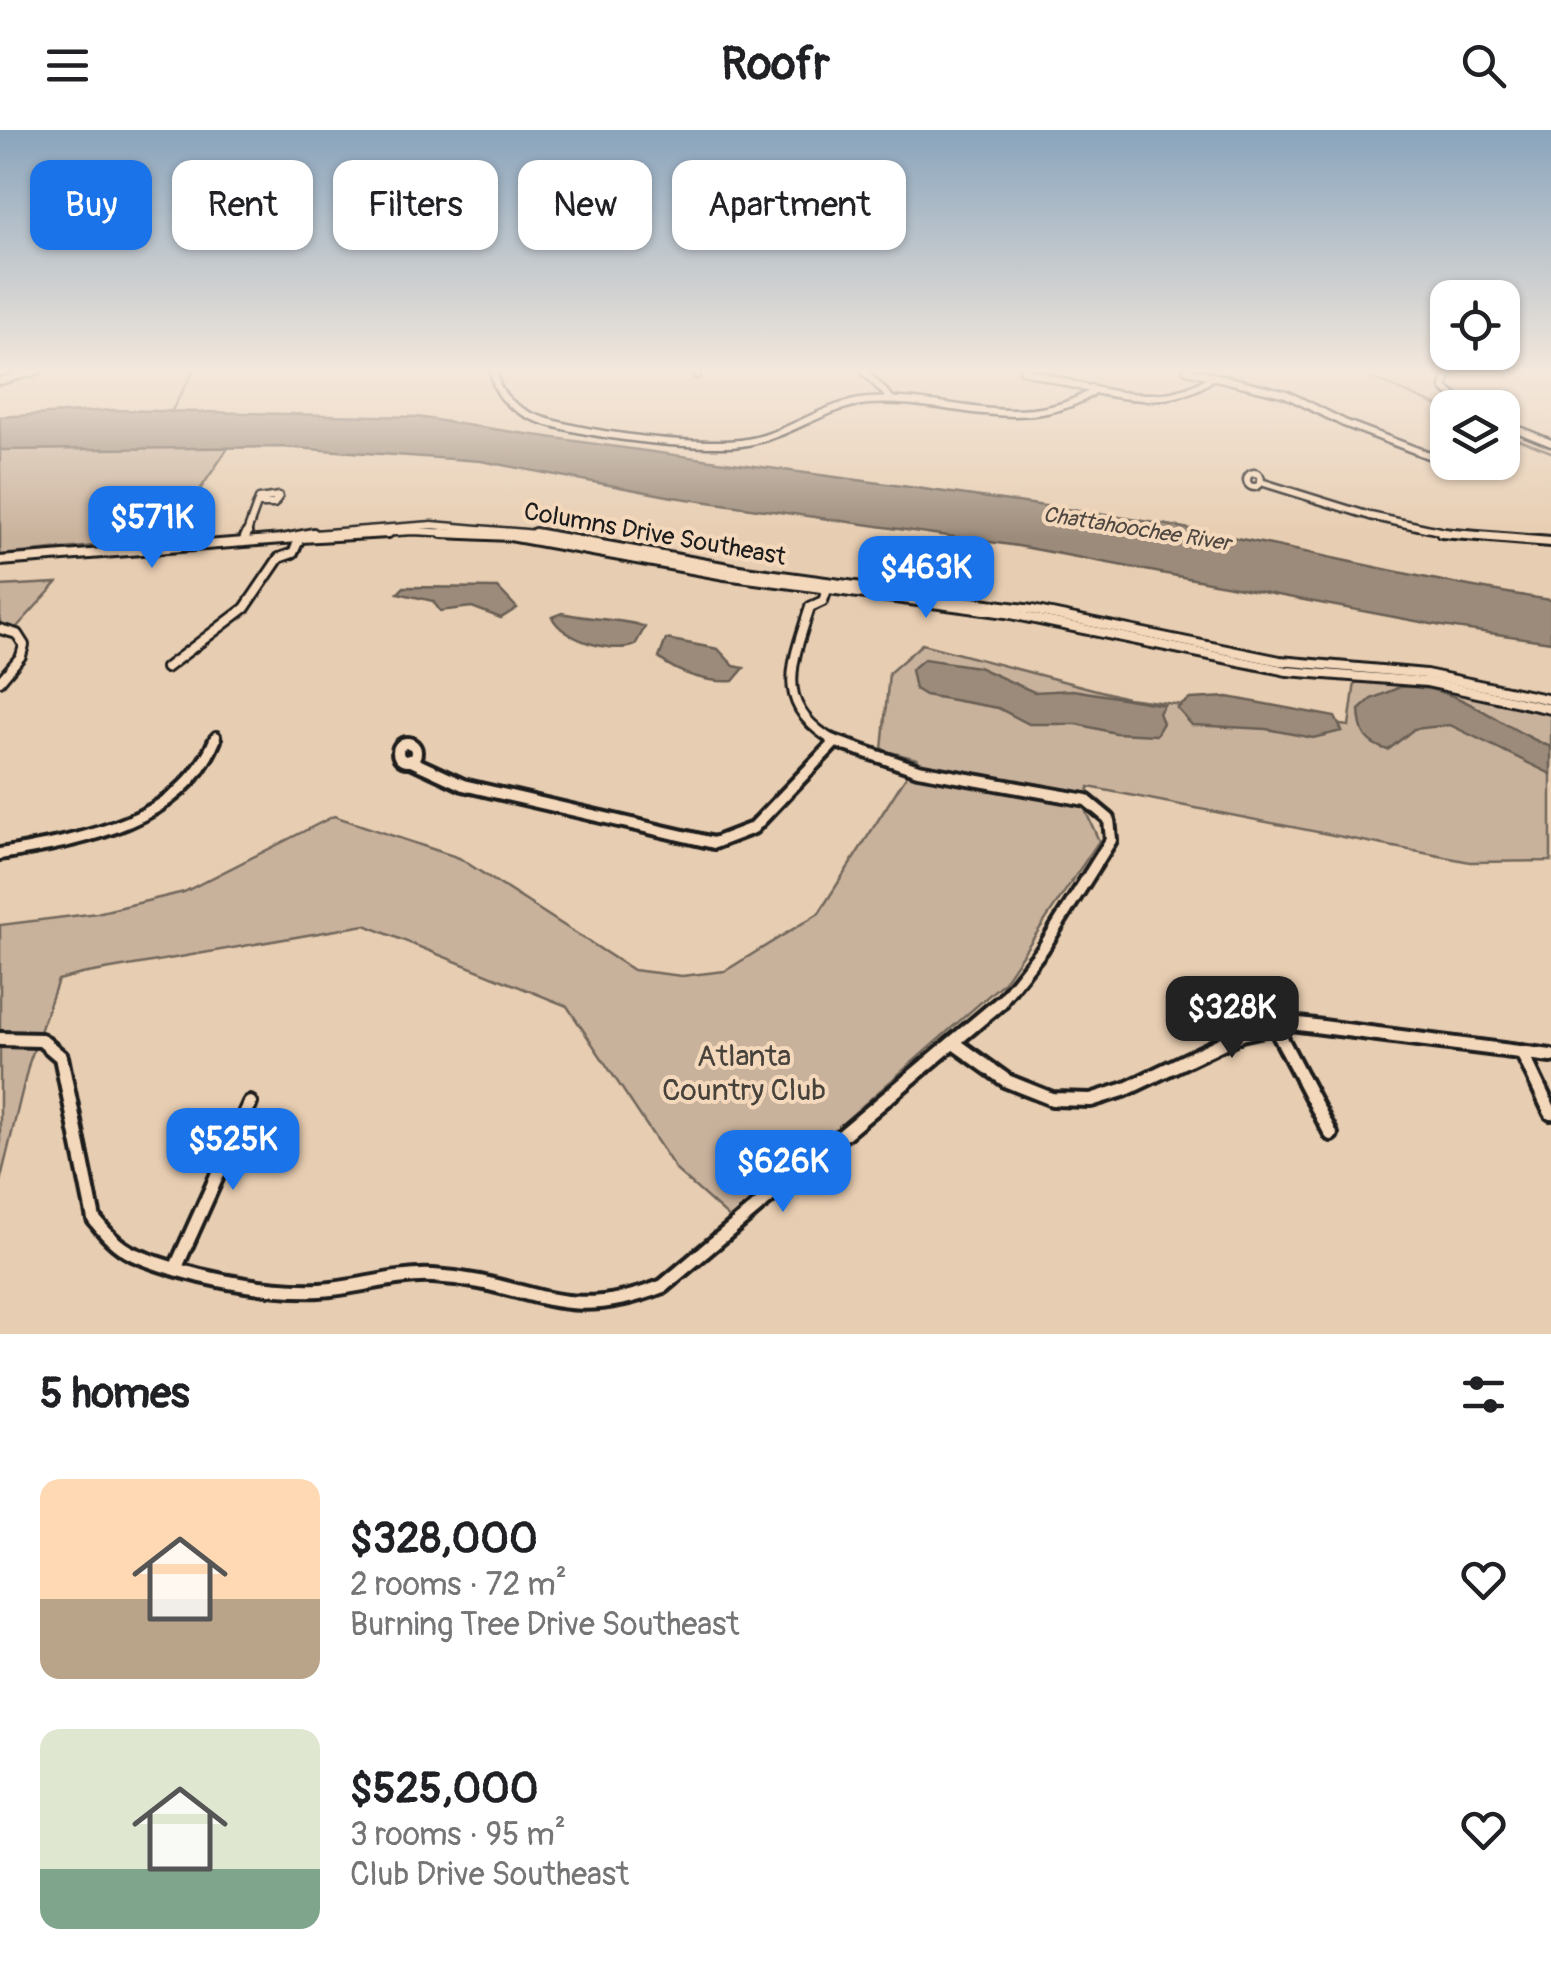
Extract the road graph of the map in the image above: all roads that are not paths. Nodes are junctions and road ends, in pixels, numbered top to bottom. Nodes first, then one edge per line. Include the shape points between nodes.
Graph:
1 (595, 426) edge
2 (792, 426) edge
3 (1352, 426) edge
4 (1520, 431) edge
5 (1551, 444) edge
6 (1430, 456) edge
7 (1264, 483) dead end
8 (260, 504) dead end
9 (278, 539) junction
10 (299, 540) junction
11 (244, 542) junction
12 (1551, 542) edge
13 (279, 558) junction
14 (0, 561) edge
15 (803, 582) junction
16 (828, 585) junction
17 (810, 607) junction
18 (0, 629) edge
19 (166, 668) dead end
20 (0, 681) edge
21 (1551, 700) edge
22 (1551, 709) edge
23 (216, 736) dead end
24 (834, 742) junction
25 (409, 760) dead end
26 (0, 854) edge
27 (1274, 1025) junction
28 (0, 1039) edge
29 (954, 1043) junction
30 (1522, 1052) junction
31 (1551, 1056) edge
32 (250, 1103) dead end
33 (1551, 1114) edge
34 (1331, 1134) dead end
35 (178, 1265) junction

1 - 2 street via 722,444 766,438
3 - 6 street
4 - 5 street
7 - 12 street via 1427,533
8 - 11 street
9 - 10 street, Columns Drive Southeast
9 - 11 street, Columns Drive Southeast
9 - 13 street via 271,555
9 - 15 street, Columns Drive Southeast via 374,527 486,527
10 - 13 street
10 - 15 street, Columns Drive Southeast via 413,531 488,534
11 - 14 street, Columns Drive Southeast
13 - 19 street via 239,616
15 - 16 street, Columns Drive Southeast
15 - 17 street via 801,596
16 - 17 street via 823,601
16 - 21 street, Columns Drive Southeast via 1032,610 1280,661 1426,674
16 - 22 street, Columns Drive Southeast via 1029,617 1287,670 1405,679
17 - 24 street via 791,694 806,721
18 - 20 street via 17,634 24,645
23 - 26 street via 171,798 142,819 98,836
24 - 25 street via 753,828 714,843 463,785
24 - 29 street via 911,768 1080,798 1111,824 1108,850 1035,960 998,1006
27 - 29 street via 1087,1103 1018,1087
27 - 30 street via 1308,1023
27 - 34 street
28 - 35 street via 50,1043 62,1059 86,1192 100,1229 131,1253
29 - 35 street via 675,1278 625,1303 570,1310 464,1279 430,1276 298,1289
30 - 31 street
30 - 33 street
32 - 35 street

